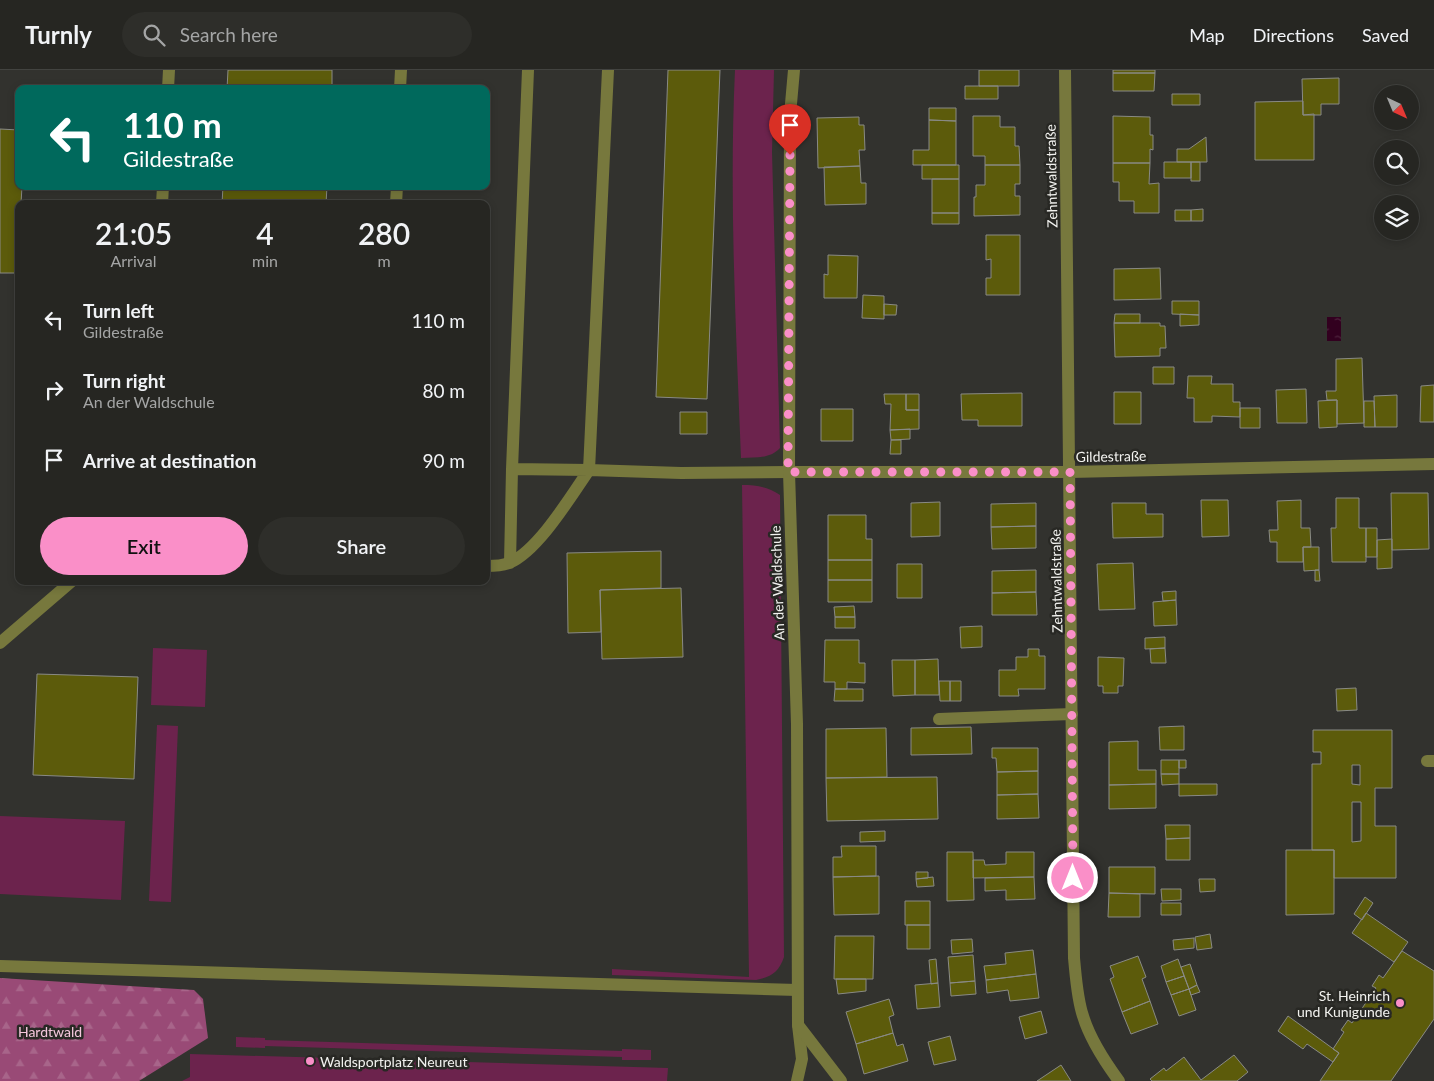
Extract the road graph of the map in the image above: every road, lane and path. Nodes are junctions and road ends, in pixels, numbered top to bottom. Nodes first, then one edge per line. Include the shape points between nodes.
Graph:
1 (169, 70) edge
2 (401, 70) edge
3 (528, 70) edge
4 (608, 70) edge
5 (794, 70) edge
6 (1065, 70) edge
7 (168, 85) edge
8 (400, 85) edge
9 (1434, 464) edge
10 (512, 469) junction
11 (589, 470) junction
12 (788, 472) junction
13 (1070, 472) junction
14 (510, 563) junction
15 (490, 566) edge
16 (67, 585) edge
17 (0, 643) edge
18 (1072, 714) junction
19 (939, 719) dead end
20 (0, 966) edge
21 (797, 990) junction
22 (798, 1026) junction
23 (797, 1081) edge
24 (841, 1081) edge
25 (1119, 1081) edge

1 - 7 street
2 - 8 street
3 - 10 street
4 - 11 street
5 - 12 street, An der Waldschule via 790,115
6 - 13 street, Zehntwaldstraße
9 - 13 street, Gildestraße
10 - 11 street, Gildestraße
10 - 14 street
11 - 12 street, Gildestraße via 681,474
11 - 14 street via 539,539
12 - 13 street, Gildestraße
12 - 21 street, An der Waldschule via 797,724
13 - 18 street, Zehntwaldstraße
14 - 15 street
16 - 17 street
18 - 19 street
18 - 25 street, Zehntwaldstraße via 1077,989 1083,1017
20 - 21 street
21 - 22 street, An der Waldschule
22 - 23 street, An der Waldschule via 802,1059
22 - 24 street

